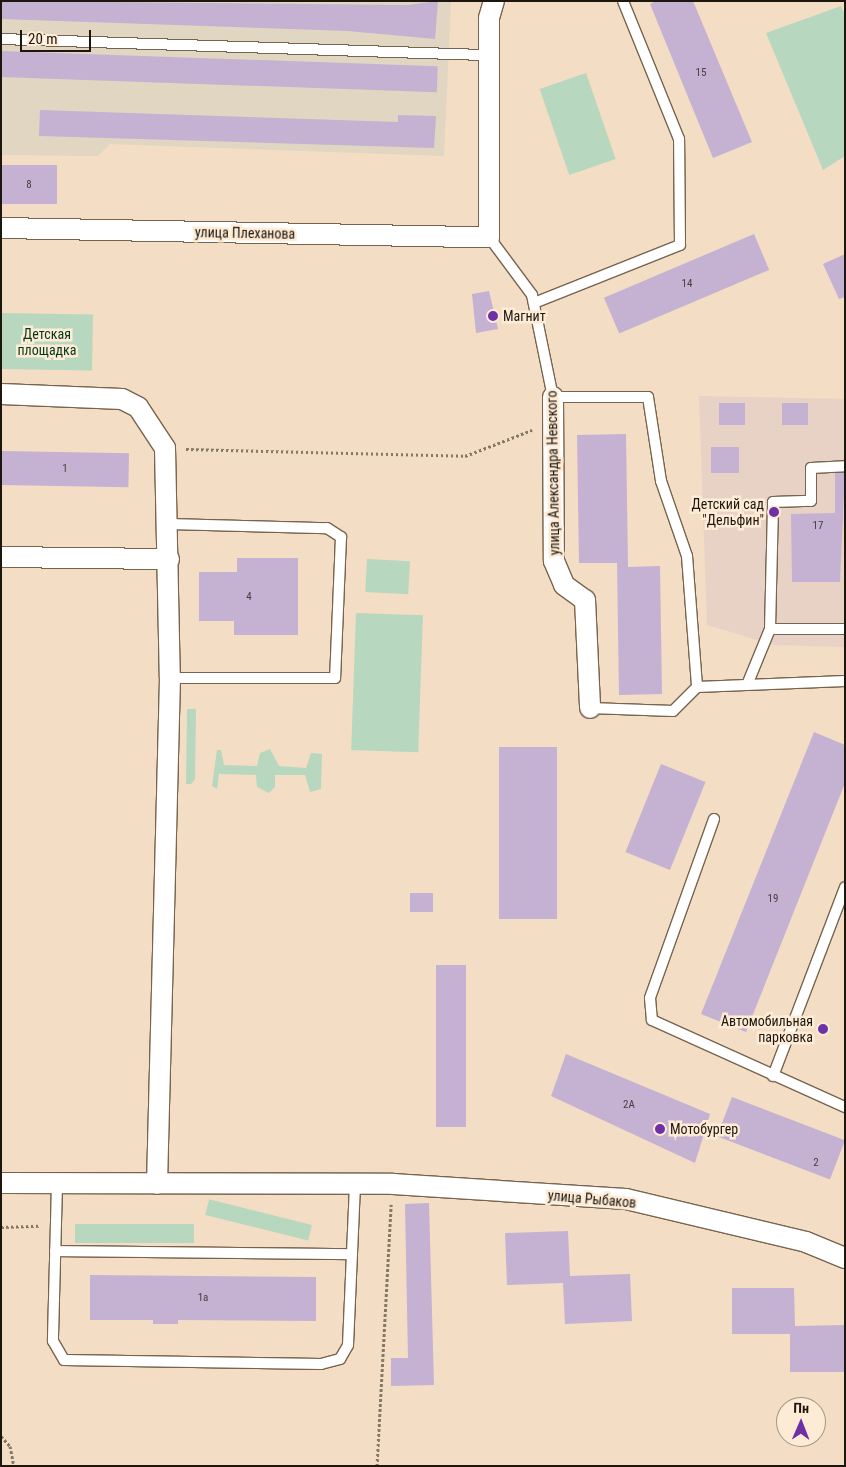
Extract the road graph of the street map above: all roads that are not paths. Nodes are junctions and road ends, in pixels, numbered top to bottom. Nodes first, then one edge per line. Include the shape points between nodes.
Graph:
1 (494, 1) edge
2 (623, 1) edge
3 (1, 39) edge
4 (489, 55) junction
5 (1, 228) edge
6 (489, 237) junction
7 (534, 304) junction
8 (1, 394) edge
9 (553, 397) junction
10 (845, 466) edge
11 (169, 524) junction
12 (1, 557) edge
13 (169, 560) junction
14 (770, 628) junction
15 (845, 629) edge
16 (170, 678) junction
17 (845, 681) edge
18 (747, 685) junction
19 (696, 687) junction
20 (590, 708) joint
21 (714, 819) dead end
22 (845, 887) edge
23 (773, 1076) junction
24 (845, 1107) edge
25 (1, 1184) edge
26 (57, 1184) junction
27 (158, 1184) junction
28 (355, 1184) junction
29 (55, 1252) junction
30 (352, 1254) junction
31 (845, 1258) edge

1 - 4 street
2 - 7 lane via 679,139 680,245
3 - 4 lane
4 - 6 street
5 - 6 street, улица Плеханова
6 - 7 lane, улица Александра Невского
7 - 9 lane, улица Александра Невского
8 - 11 street via 122,399 138,407 165,448
9 - 19 lane via 648,397 660,481 687,556
9 - 20 street, улица Александра Невского via 554,561 564,585 585,600
10 - 14 lane via 811,468 811,501 773,502
11 - 13 street
11 - 16 lane via 327,528 341,537 335,678
12 - 13 street
13 - 16 street
14 - 15 lane
14 - 18 lane
16 - 27 street
17 - 18 lane
18 - 19 lane
19 - 20 lane via 672,711
21 - 23 lane via 649,1009 657,1025
22 - 23 lane
23 - 24 lane
25 - 26 street, улица Рыбаков
26 - 27 street, улица Рыбаков
26 - 29 lane
27 - 28 street, улица Рыбаков
28 - 30 lane
28 - 31 street, улица Рыбаков via 626,1199 806,1242
29 - 30 lane
29 - 30 lane via 53,1341 64,1360 321,1364 340,1359 347,1350

